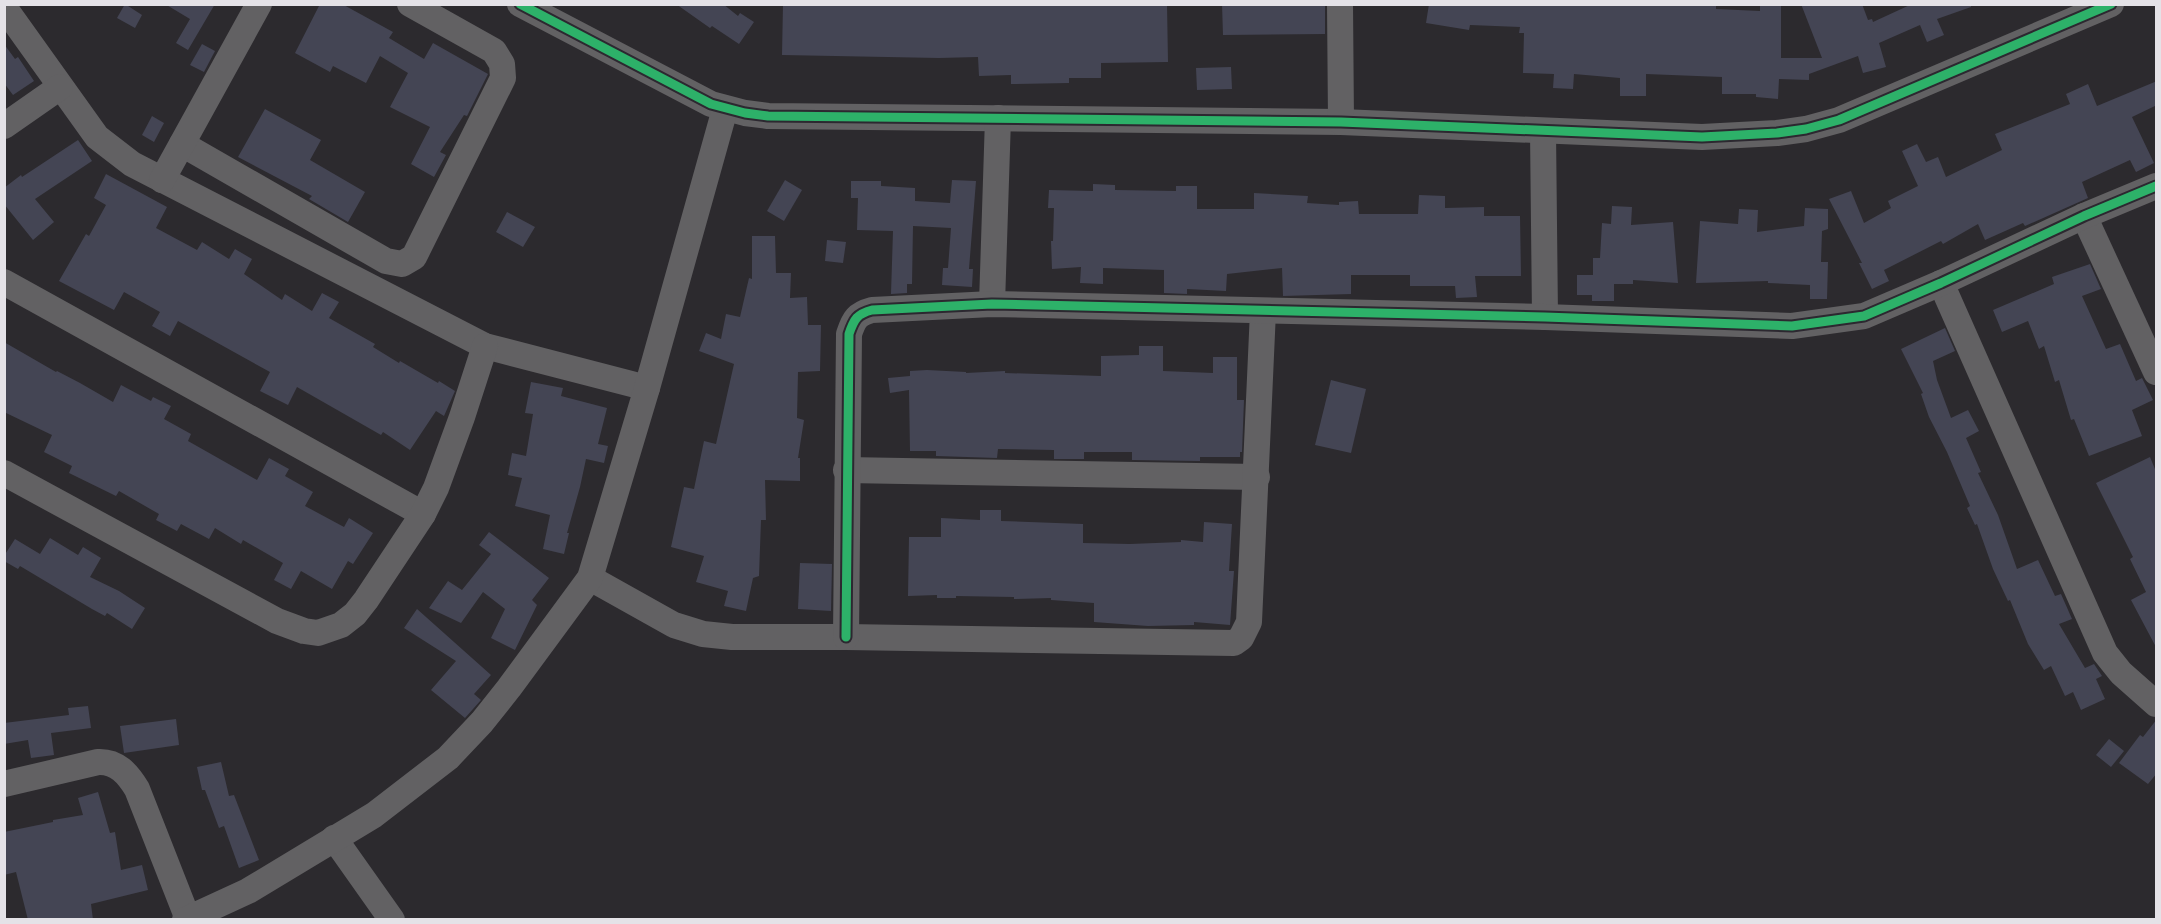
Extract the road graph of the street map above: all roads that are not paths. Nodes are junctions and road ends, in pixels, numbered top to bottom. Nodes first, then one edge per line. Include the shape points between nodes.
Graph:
1 (259, 4) edge
2 (520, 4) edge
3 (1340, 4) edge
4 (2111, 4) edge
5 (4, 7) edge
6 (419, 7) edge
7 (60, 87) junction
8 (725, 109) junction
9 (998, 118) junction
10 (1341, 122) junction
11 (4, 126) edge
12 (1543, 131) junction
13 (182, 144) junction
14 (162, 180) junction
15 (2157, 186) edge
16 (2084, 216) junction
17 (4, 282) edge
18 (1941, 283) junction
19 (992, 304) junction
20 (1263, 311) junction
21 (1545, 317) junction
22 (485, 346) junction
23 (2157, 372) edge
24 (647, 388) junction
25 (846, 470) junction
26 (4, 473) edge
27 (1257, 477) junction
28 (423, 514) junction
29 (590, 578) junction
30 (846, 637) junction
31 (2157, 704) edge
32 (4, 784) edge
33 (334, 838) junction
34 (186, 919) edge
35 (392, 920) edge

1 - 13 street
2 - 8 street
3 - 10 street
4 - 12 street via 1839,120 1806,129 1737,137
5 - 7 street
6 - 13 street via 494,51 502,64 503,78 414,257 402,264 387,261
7 - 11 street
7 - 14 street via 97,137 132,164
8 - 9 street via 768,116
8 - 24 street
9 - 10 street
9 - 19 street
10 - 12 street
12 - 21 street
13 - 14 street
14 - 22 street
15 - 16 street
16 - 18 street
16 - 23 street
17 - 28 street
18 - 21 street via 1864,316 1792,326
18 - 31 street via 2105,653 2121,673
19 - 20 street
19 - 25 street via 872,310 853,320 849,334
20 - 21 street
20 - 27 street
22 - 24 street
22 - 28 street via 436,488
24 - 29 street
25 - 27 street
25 - 30 street
26 - 28 street via 304,632 318,633 341,625 355,614
27 - 30 street via 1249,622 1234,643
29 - 30 street via 674,625 703,634
29 - 33 street via 509,688 448,758 374,815
32 - 34 street via 98,762 107,761 119,767 137,789
33 - 34 street via 248,891
33 - 35 street

